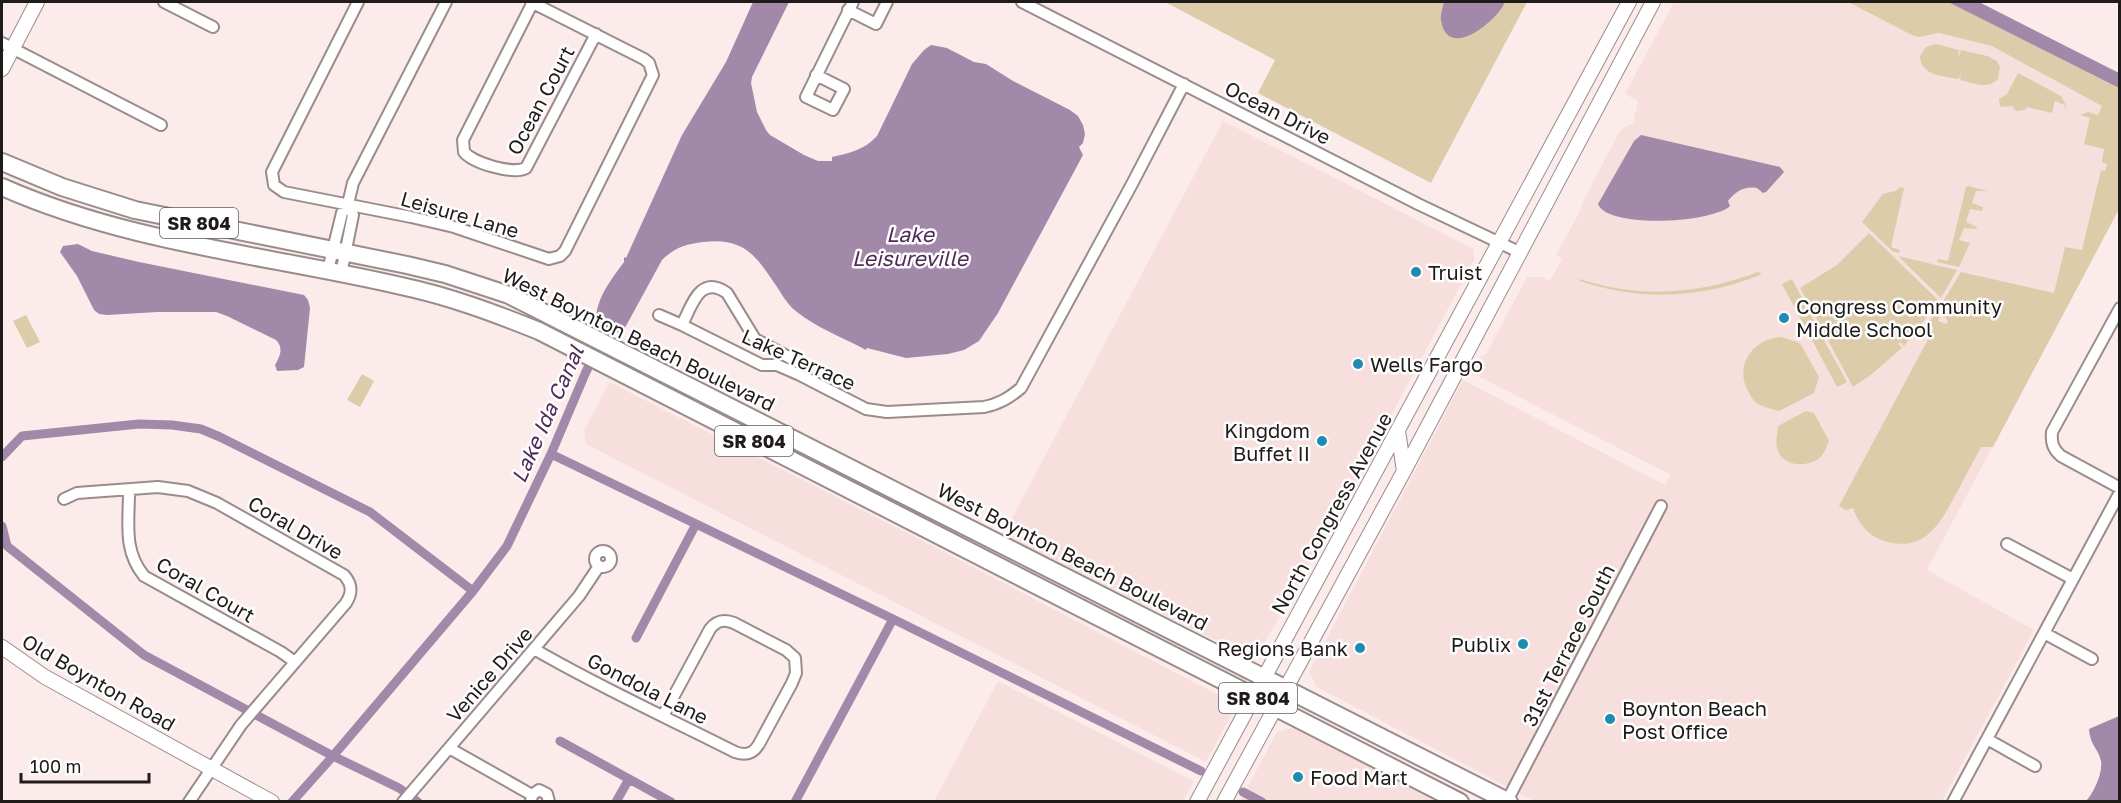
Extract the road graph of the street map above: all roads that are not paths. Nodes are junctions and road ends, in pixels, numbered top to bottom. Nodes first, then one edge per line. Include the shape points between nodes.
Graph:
1 (37, 2) edge
2 (164, 2) edge
3 (358, 2) edge
4 (446, 2) edge
5 (532, 2) edge
6 (887, 2) edge
7 (1022, 2) edge
8 (1629, 2) edge
9 (1653, 2) edge
10 (850, 6) edge
11 (213, 27) dead end
12 (596, 34) junction
13 (7, 46) edge
14 (2, 69) edge
15 (816, 75) dead end
16 (1184, 84) junction
17 (161, 125) dead end
18 (2, 162) edge
19 (2, 186) edge
20 (348, 204) junction
21 (1498, 243) junction
22 (338, 249) junction
23 (1519, 252) junction
24 (334, 272) junction
25 (2120, 308) edge
26 (659, 315) dead end
27 (682, 325) junction
28 (805, 366) dead end
29 (1398, 431) junction
30 (1378, 470) junction
31 (1404, 471) junction
32 (2120, 490) edge
33 (129, 491) junction
34 (1388, 498) junction
35 (64, 499) dead end
36 (1661, 506) dead end
37 (2007, 544) dead end
38 (1012, 549) junction
39 (982, 557) junction
40 (1041, 564) junction
41 (599, 566) dead end
42 (1012, 573) junction
43 (2073, 579) junction
44 (2044, 633) junction
45 (2, 647) edge
46 (534, 649) junction
47 (2092, 659) dead end
48 (295, 662) junction
49 (1264, 677) junction
50 (1286, 688) junction
51 (1254, 696) junction
52 (1275, 707) junction
53 (663, 716) junction
54 (1986, 739) junction
55 (449, 748) junction
56 (2035, 766) dead end
57 (212, 768) junction
58 (531, 798) edge
59 (269, 800) edge
60 (189, 801) edge
61 (403, 801) edge
62 (549, 801) edge
63 (1197, 801) edge
64 (1224, 801) edge
65 (1460, 801) edge
66 (1508, 801) edge
67 (1953, 801) edge

1 - 13 main road
2 - 11 street
3 - 20 street, Leisure Lane via 272,172 274,185 284,192
4 - 20 street via 353,183
5 - 12 street
5 - 12 street, Ocean Court via 464,140 464,152 474,160 514,172 526,168
6 - 10 street via 876,24
7 - 16 street, Ocean Drive
8 - 21 main road, North Congress Avenue
9 - 23 main road
10 - 15 street
12 - 20 street, Leisure Lane via 644,59 653,75 560,256 549,259 454,227
13 - 14 main road
13 - 17 street
16 - 21 street, Ocean Drive
16 - 27 street, Lake Terrace via 1021,388 997,404 942,410 872,410
18 - 22 main road, West Boynton Beach Boulevard / SR 804 via 62,187 135,210
19 - 24 main road, West Boynton Beach Boulevard / SR 804 via 56,209 129,231
20 - 22 street via 342,213
21 - 23 street, Ocean Drive
21 - 29 main road, North Congress Avenue
22 - 24 street
22 - 38 main road, West Boynton Beach Boulevard / SR 804 via 473,282 509,295
23 - 31 main road
24 - 39 main road, West Boynton Beach Boulevard / SR 804 via 467,304 539,332
25 - 32 street via 2051,439 2061,456
26 - 27 street
27 - 28 street, Lake Terrace via 701,290 718,289 727,293 755,339
29 - 30 main road, North Congress Avenue
29 - 31 main road
30 - 34 main road
30 - 49 main road, North Congress Avenue
31 - 34 main road
32 - 43 street
33 - 35 street, Coral Drive via 77,493
33 - 48 street, Coral Court via 130,550 144,576
33 - 48 street, Coral Drive via 173,488 203,496 344,575 351,585 350,597
34 - 50 main road
36 - 66 street, 31st Terrace South
37 - 43 street
38 - 39 main road
38 - 40 main road, West Boynton Beach Boulevard / SR 804
39 - 42 main road, West Boynton Beach Boulevard / SR 804
40 - 42 main road
40 - 49 main road, West Boynton Beach Boulevard / SR 804
41 - 46 street, Venice Drive
42 - 51 main road, West Boynton Beach Boulevard / SR 804
43 - 44 street
44 - 47 street
44 - 54 street
45 - 57 main road, Old Boynton Road via 32,669
46 - 53 street, Gondola Lane
46 - 55 street, Venice Drive
48 - 57 street, Coral Drive via 241,725
49 - 50 main road, West Boynton Beach Boulevard / SR 804
49 - 51 main road, North Congress Avenue
50 - 52 main road
50 - 66 main road, West Boynton Beach Boulevard / SR 804
51 - 52 main road, West Boynton Beach Boulevard / SR 804
51 - 63 main road, North Congress Avenue
52 - 64 main road
52 - 65 main road, West Boynton Beach Boulevard / SR 804
53 - 53 street, Gondola Lane via 714,624 734,623 795,658 792,683 764,735 748,754 735,752
54 - 56 street
54 - 67 street
55 - 58 street
55 - 61 street, Venice Drive
57 - 59 main road, Old Boynton Road
57 - 60 street, Coral Drive
58 - 62 street via 536,791 543,791

